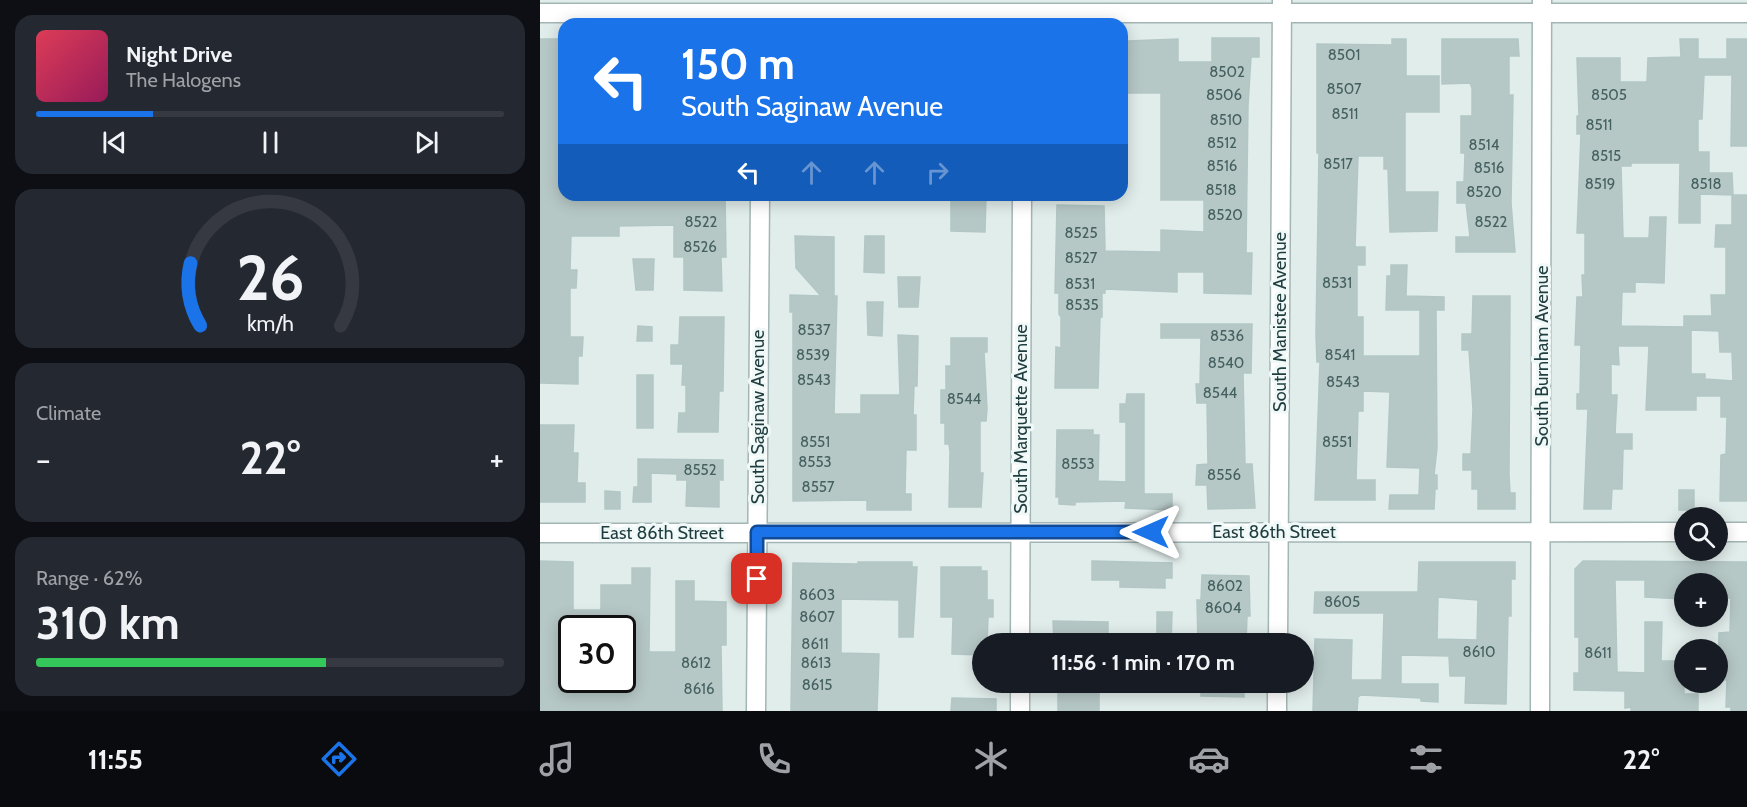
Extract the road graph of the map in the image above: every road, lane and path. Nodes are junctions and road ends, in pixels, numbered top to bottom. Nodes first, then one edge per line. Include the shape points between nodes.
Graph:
1 (1282, 7) edge
2 (1542, 7) edge
3 (761, 12) edge
4 (1023, 12) edge
5 (540, 13) edge
6 (1747, 13) edge
7 (760, 201) edge
8 (1022, 201) edge
9 (540, 532) edge
10 (757, 532) junction
11 (1021, 532) junction
12 (1278, 532) junction
13 (1541, 532) junction
14 (1674, 532) edge
15 (1728, 532) edge
16 (1747, 532) edge
17 (1020, 633) edge
18 (1278, 633) edge
19 (1020, 693) edge
20 (1278, 693) edge
21 (756, 711) edge
22 (1020, 711) edge
23 (1277, 711) edge
24 (1540, 711) edge

1 - 2 street
1 - 4 street
1 - 12 street, South Manistee Avenue
2 - 6 street
2 - 13 street, South Burnham Avenue
3 - 4 street
3 - 5 street
7 - 10 street, South Saginaw Avenue
8 - 11 street, South Marquette Avenue
9 - 10 street, East 86th Street
10 - 11 street, East 86th Street
10 - 21 street, South Saginaw Avenue
11 - 12 street, East 86th Street
11 - 17 street, South Marquette Avenue
12 - 13 street, East 86th Street
12 - 18 street, South Manistee Avenue
13 - 14 street, East 86th Street
13 - 24 street, South Burnham Avenue
15 - 16 street
19 - 22 street
20 - 23 street

